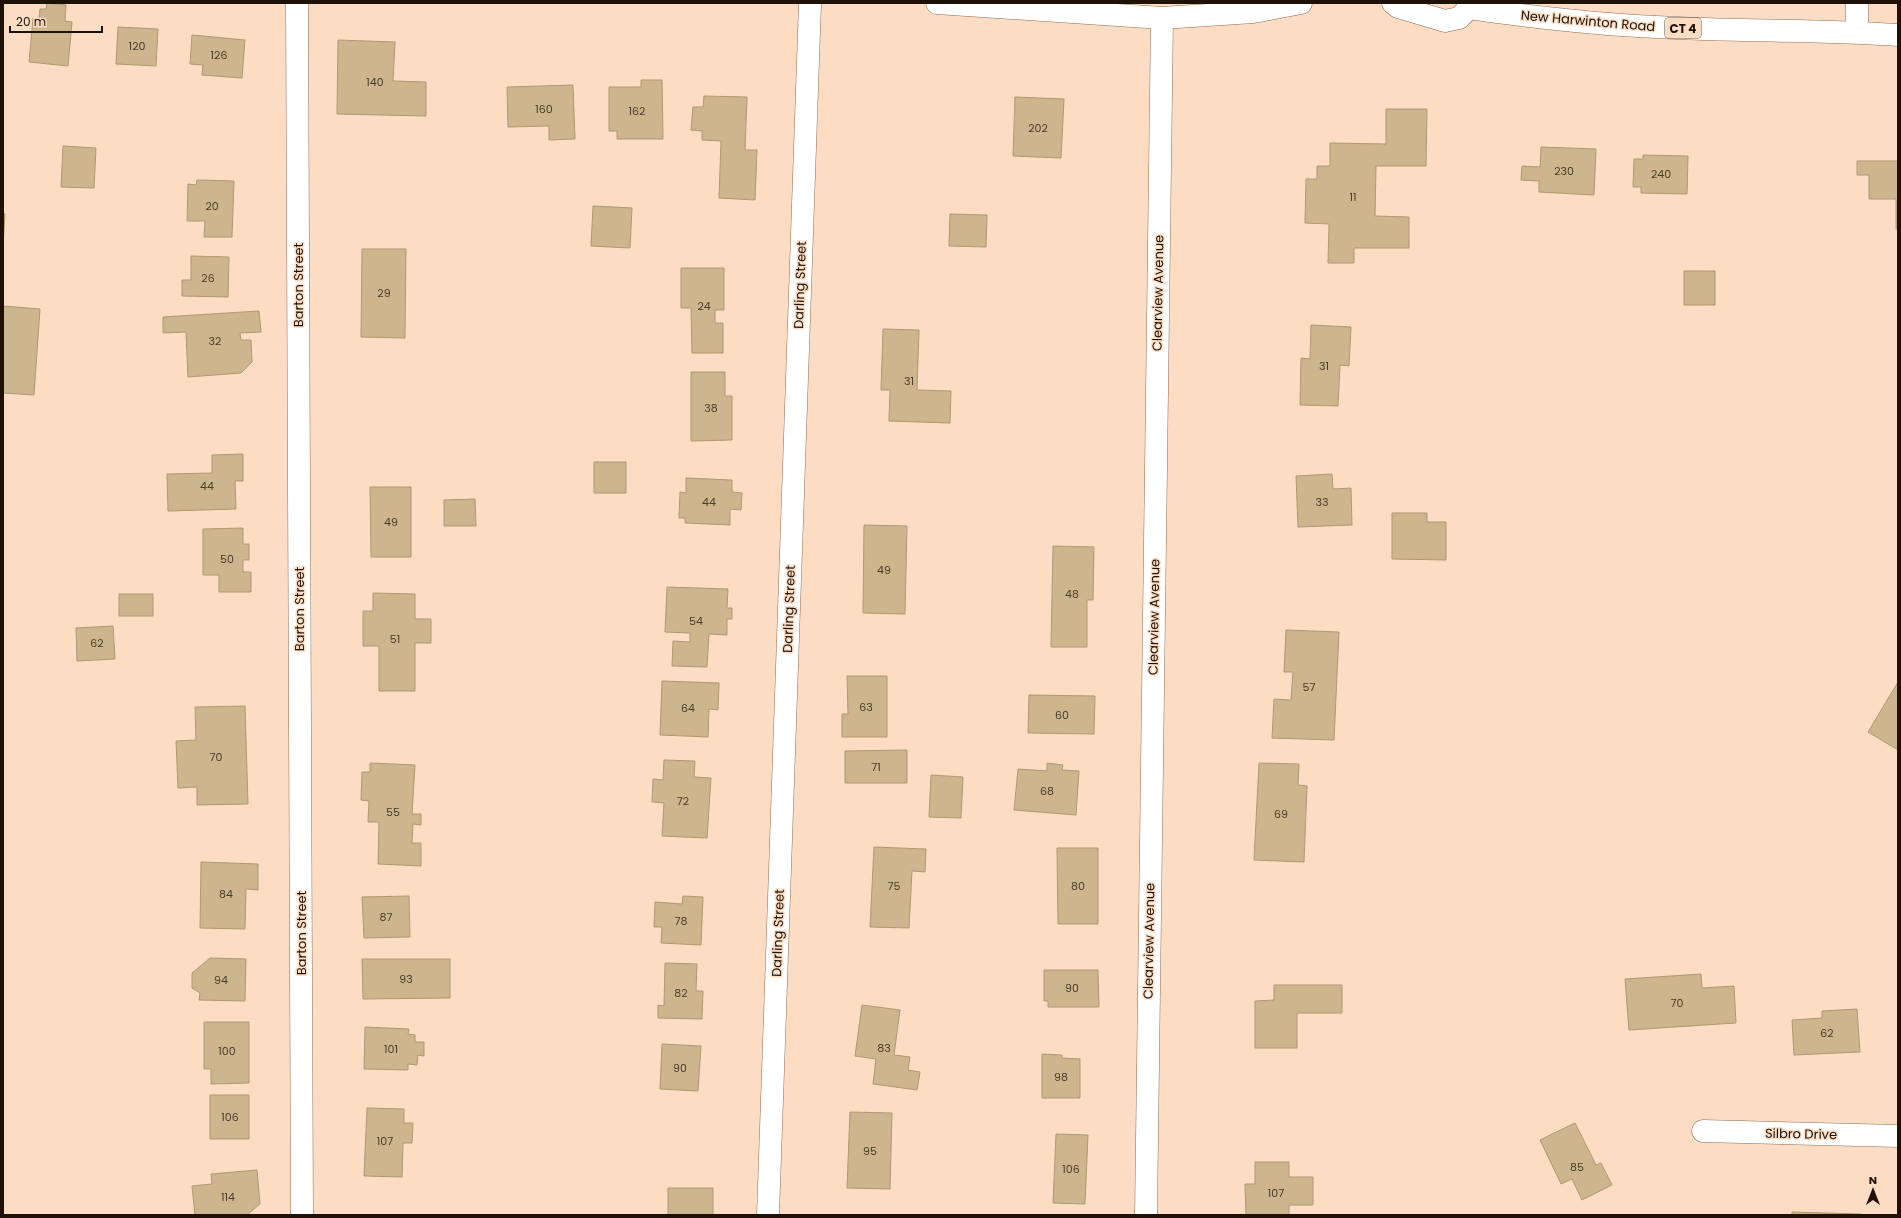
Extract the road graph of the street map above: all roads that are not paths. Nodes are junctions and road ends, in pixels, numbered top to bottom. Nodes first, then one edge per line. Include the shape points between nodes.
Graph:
1 (297, 3) edge
2 (810, 3) edge
3 (937, 3) edge
4 (1301, 3) edge
5 (1393, 3) edge
6 (1857, 3) edge
7 (1468, 6) edge
8 (1162, 18) junction
9 (1857, 32) junction
10 (1898, 34) edge
11 (1703, 1131) dead end
12 (1898, 1136) edge
13 (302, 1215) edge
14 (768, 1215) edge
15 (1146, 1215) edge

1 - 13 street, Barton Street
2 - 14 street, Darling Street
3 - 8 street
4 - 8 street via 1253,12
5 - 7 street, New Harwinton Road / CT 4 via 1398,7 1444,21 1459,18
6 - 9 street
7 - 9 street, New Harwinton Road / CT 4 via 1561,21 1657,27
8 - 15 street, Clearview Avenue
9 - 10 street, New Harwinton Road / CT 4
11 - 12 street, Silbro Drive

